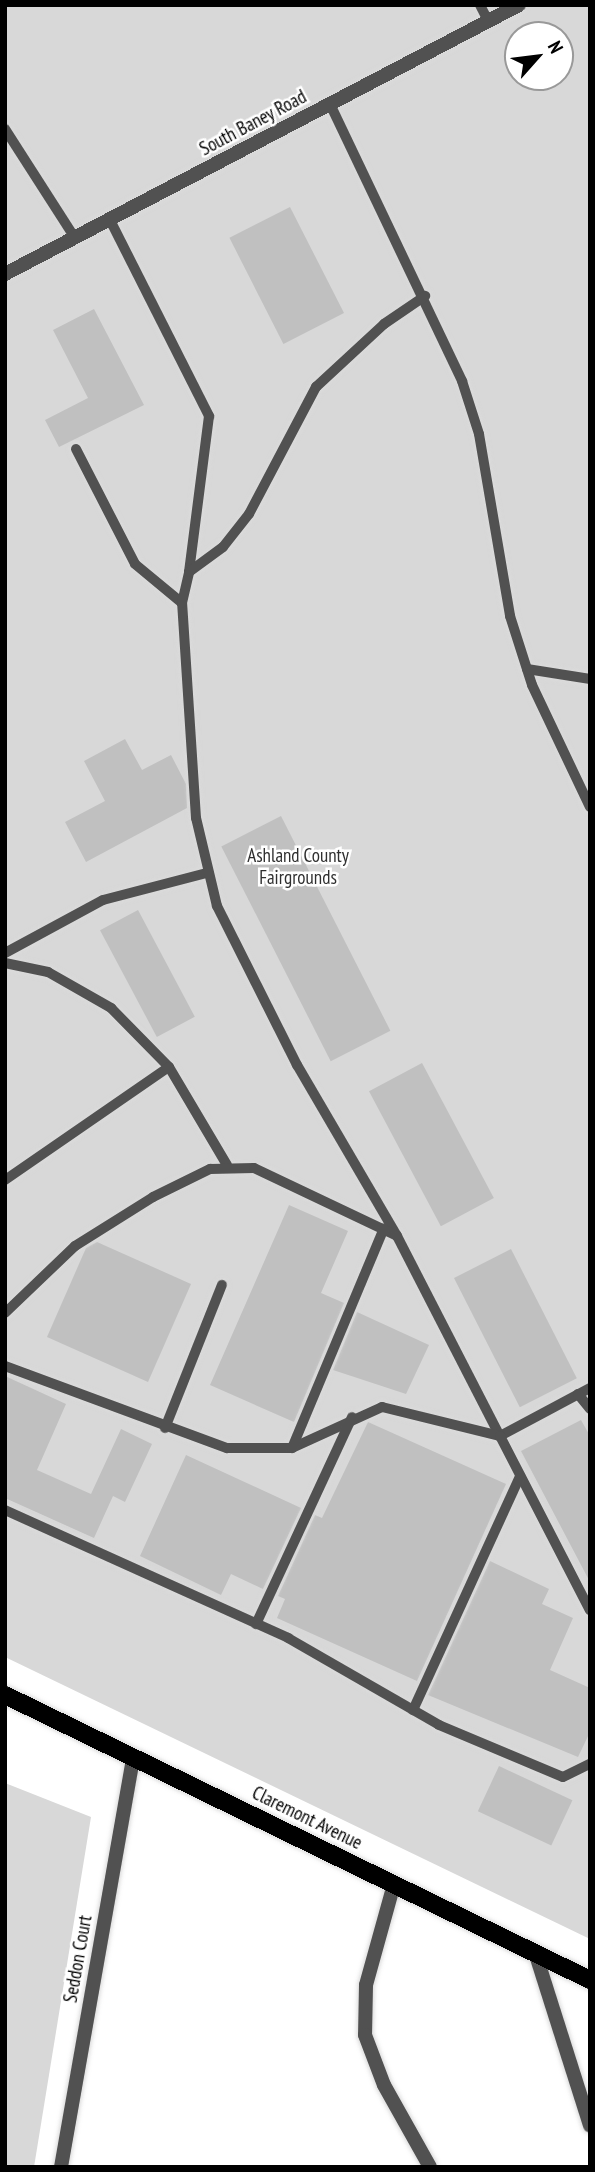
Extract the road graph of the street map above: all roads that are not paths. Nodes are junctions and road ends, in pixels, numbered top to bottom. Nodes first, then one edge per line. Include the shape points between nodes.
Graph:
1 (480, 5) edge
2 (519, 5) edge
3 (488, 21) junction
4 (330, 104) junction
5 (5, 130) edge
6 (110, 220) junction
7 (75, 238) junction
8 (5, 274) edge
9 (425, 296) junction
10 (76, 449) dead end
11 (189, 572) junction
12 (182, 603) junction
13 (527, 669) junction
14 (590, 679) edge
15 (590, 807) edge
16 (206, 873) junction
17 (5, 953) edge
18 (5, 963) edge
19 (169, 1067) junction
20 (227, 1166) junction
21 (5, 1180) edge
22 (384, 1228) junction
23 (397, 1236) junction
24 (222, 1285) dead end
25 (5, 1313) edge
26 (5, 1366) edge
27 (590, 1388) edge
28 (578, 1394) junction
29 (590, 1409) edge
30 (352, 1418) junction
31 (165, 1428) junction
32 (500, 1436) junction
33 (292, 1448) junction
34 (520, 1476) junction
35 (5, 1510) edge
36 (590, 1610) edge
37 (256, 1624) junction
38 (5, 1695) edge
39 (413, 1710) junction
40 (133, 1757) junction
41 (590, 1764) edge
42 (394, 1884) junction
43 (535, 1952) junction
44 (590, 1980) edge
45 (590, 2125) edge
46 (61, 2167) edge
47 (430, 2167) edge

1 - 3 lane
2 - 3 street, South Baney Road
3 - 4 street, South Baney Road
4 - 6 street, South Baney Road
4 - 9 lane
5 - 7 lane
6 - 7 street, South Baney Road
6 - 11 lane via 209,416
7 - 8 street, South Baney Road
9 - 11 lane via 384,324 316,387 249,514 223,547
9 - 13 lane via 479,434 501,586
10 - 12 lane via 135,564
11 - 12 lane
12 - 16 lane via 196,818
13 - 14 lane
13 - 15 lane
16 - 17 lane via 103,900
16 - 23 lane via 230,936 297,1065
18 - 19 lane via 48,972 111,1008
19 - 20 lane
19 - 21 lane
20 - 22 lane via 254,1168
20 - 25 lane via 192,1176 114,1219 66,1253
22 - 23 lane
22 - 33 lane
23 - 32 lane
24 - 31 lane
26 - 31 lane
27 - 28 lane
28 - 29 lane
28 - 32 lane
30 - 32 lane via 382,1407
30 - 33 lane
30 - 37 lane
31 - 33 lane via 227,1448
32 - 34 lane
34 - 36 lane
34 - 39 lane
35 - 37 lane
37 - 39 lane
38 - 40 main road, Claremont Avenue
39 - 41 lane via 563,1777
40 - 42 main road, Claremont Avenue
40 - 46 street, Seddon Court
42 - 43 main road, Claremont Avenue
42 - 47 street via 366,1985 365,2035 384,2085
43 - 44 main road, Claremont Avenue
43 - 45 street

